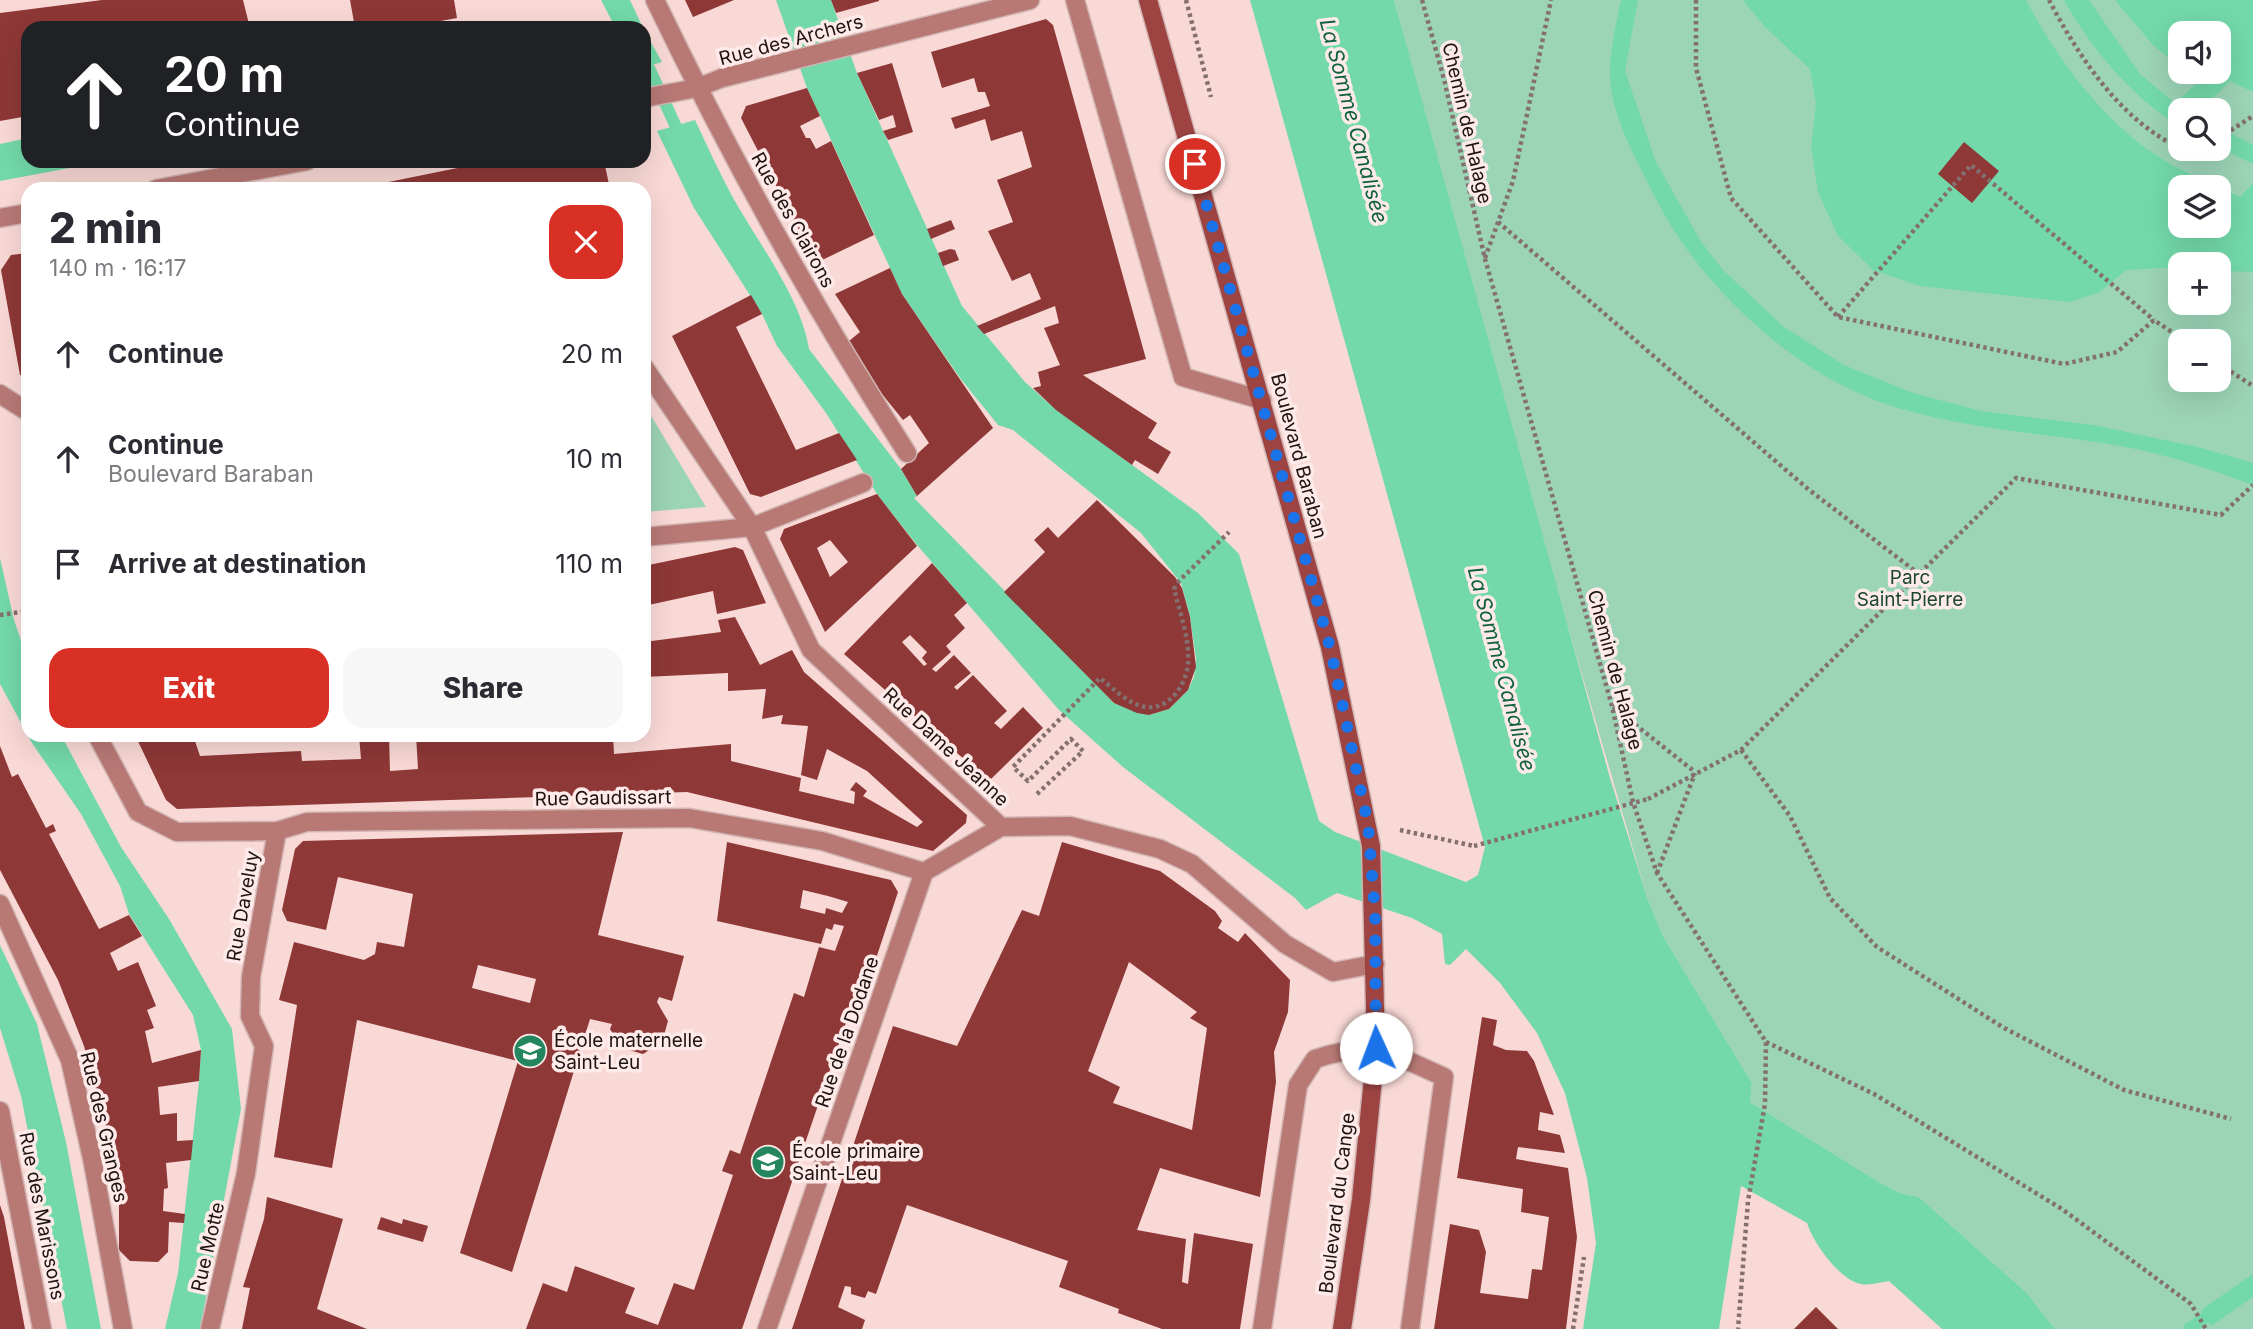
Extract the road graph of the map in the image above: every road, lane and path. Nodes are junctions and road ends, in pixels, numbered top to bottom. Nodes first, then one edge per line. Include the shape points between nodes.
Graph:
1 (656, 0) edge
2 (1030, 0) edge
3 (1075, 0) edge
4 (1148, 0) edge
5 (1422, 0) edge
6 (1551, 0) edge
7 (1696, 0) edge
8 (2049, 0) edge
9 (697, 88) junction
10 (651, 97) edge
11 (2253, 116) edge
12 (2231, 130) edge
13 (2168, 142) edge
14 (269, 168) edge
15 (194, 182) edge
16 (21, 214) edge
17 (0, 218) edge
18 (1498, 222) junction
19 (1485, 259) junction
20 (1838, 317) junction
21 (2154, 320) junction
22 (2168, 329) edge
23 (2231, 371) edge
24 (651, 377) edge
25 (2253, 386) edge
26 (0, 394) edge
27 (1262, 400) junction
28 (21, 408) edge
29 (908, 453) dead end
30 (863, 483) dead end
31 (2253, 485) edge
32 (752, 527) junction
33 (1227, 534) dead end
34 (651, 536) edge
35 (1919, 574) junction
36 (21, 611) edge
37 (0, 615) edge
38 (1612, 706) junction
39 (101, 742) edge
40 (1741, 750) junction
41 (1067, 768) dead end
42 (1695, 772) junction
43 (1000, 827) junction
44 (1396, 829) dead end
45 (278, 831) junction
46 (924, 872) junction
47 (1657, 873) junction
48 (0, 904) edge
49 (1375, 913) joint
50 (1375, 964) junction
51 (1766, 1042) junction
52 (1376, 1048) junction
53 (0, 1111) edge
54 (2231, 1119) dead end
55 (246, 1173) joint
56 (1584, 1257) dead end
57 (43, 1329) edge
58 (123, 1329) edge
59 (211, 1329) edge
60 (767, 1329) edge
61 (1262, 1329) edge
62 (1342, 1329) edge
63 (1410, 1329) edge
64 (1573, 1329) edge
65 (1738, 1329) edge
66 (2206, 1329) edge

1 - 9 street, Rue des Clairons
2 - 9 street, Rue des Archers
3 - 27 street via 1183,377
4 - 27 street, Boulevard Baraban
5 - 19 path, Chemin de Halage
6 - 18 path via 1513,181
7 - 20 path via 1696,68 1731,198
8 - 13 path via 2073,46 2109,92
9 - 10 street, Rue des Archers
9 - 29 street, Rue des Clairons via 834,340
11 - 12 path
14 - 15 street
16 - 17 street
18 - 19 path
18 - 35 path via 1808,488
19 - 38 path, Chemin de Halage
20 - 21 path via 2064,363 2117,352
20 - 21 path via 1971,165
21 - 22 path
23 - 25 path
24 - 32 street, Rue Dame Jeanne
26 - 28 street
27 - 49 street, Boulevard Baraban via 1330,647 1371,846
30 - 32 street
31 - 35 path via 2221,515 2016,478
32 - 34 street
32 - 43 street, Rue Dame Jeanne via 811,650
33 - 41 path via 1174,589 1188,663 1177,693 1166,703 1147,707 1100,678 1013,767 1028,781 1071,739 1083,751
35 - 40 path
36 - 37 path
38 - 42 path
38 - 47 path, Chemin de Halage via 1633,802
39 - 45 street, Rue Daveluy via 138,812 177,832
40 - 42 path
40 - 54 path via 1790,816 1830,898 1877,947 2004,1028 2124,1090
42 - 44 path, bridge via 1648,799 1474,846
42 - 47 path
43 - 46 street
43 - 50 street, Rue Dame Jeanne via 1070,826 1160,849 1192,864 1285,944 1333,972
45 - 46 street, Rue Gaudissart via 307,822 690,818 822,841
45 - 55 street, Rue Daveluy via 251,977 250,1016 264,1046
46 - 60 street, Rue de la Dodane
47 - 51 path, Chemin de Halage
48 - 58 street, Rue des Granges via 70,1060
49 - 50 street, Boulevard du Cange
50 - 52 street, Boulevard du Cange
51 - 65 path via 1765,1104 1748,1201
51 - 66 path via 1874,1094 2062,1209 2191,1304
52 - 61 street via 1346,1048 1315,1059 1298,1085
52 - 62 street, Boulevard du Cange via 1362,1200
52 - 63 street via 1444,1077
53 - 57 street, Rue des Marissons
55 - 59 street, Rue Motte
56 - 64 path

